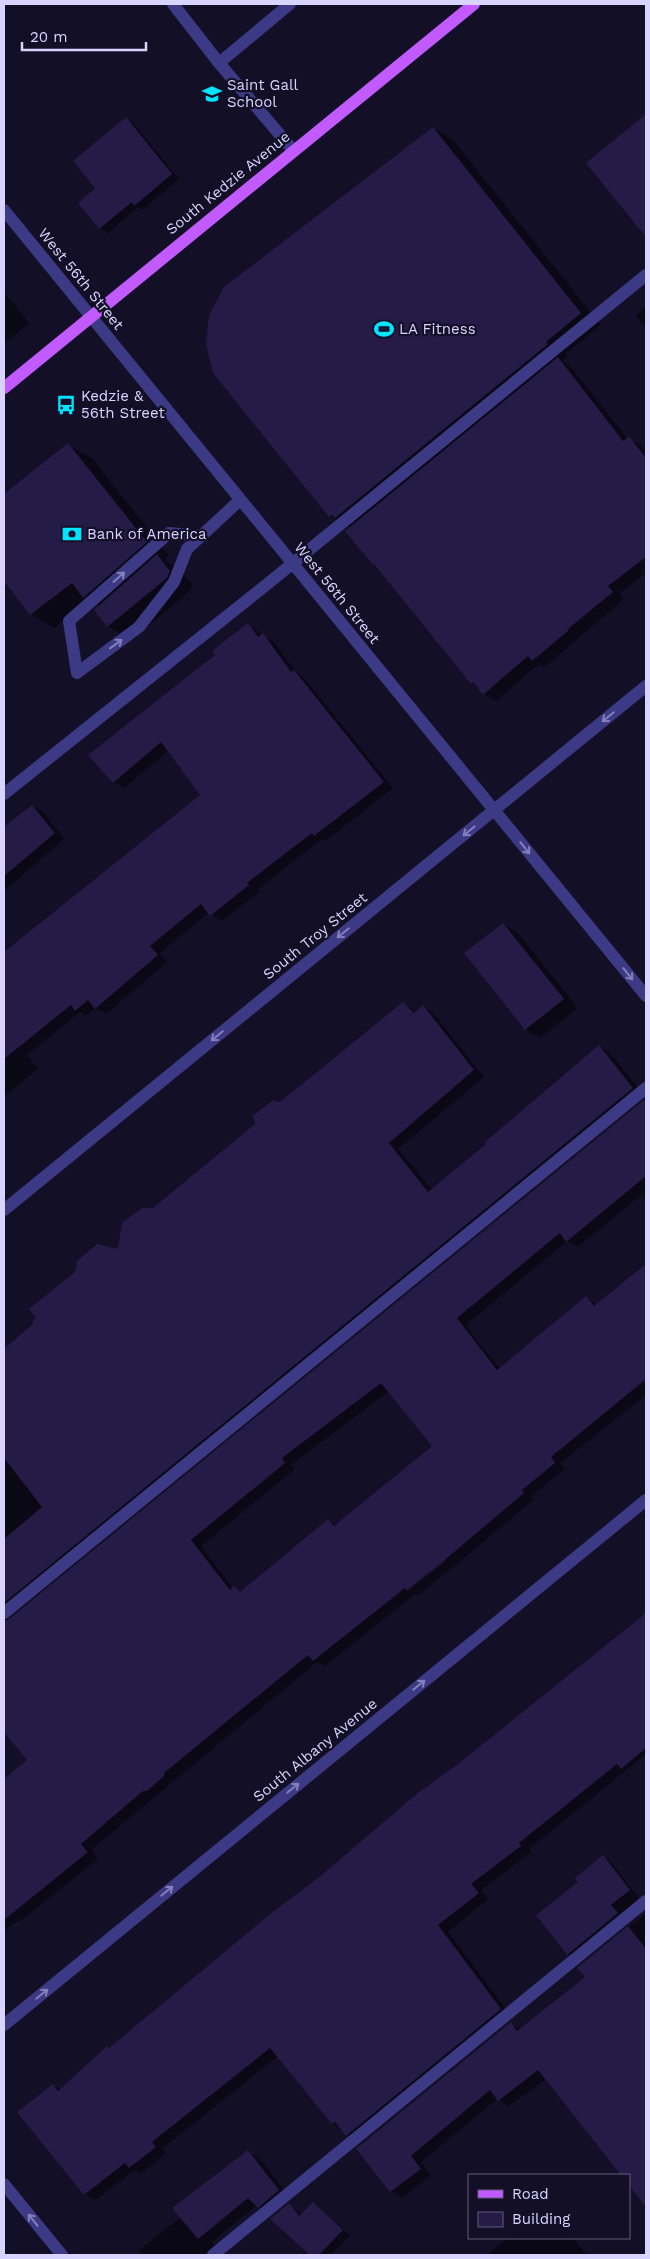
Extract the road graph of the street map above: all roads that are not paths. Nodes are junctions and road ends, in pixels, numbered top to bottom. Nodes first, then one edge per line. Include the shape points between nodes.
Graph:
1 (172, 4) edge
2 (290, 4) edge
3 (474, 4) edge
4 (219, 63) junction
5 (293, 150) junction
6 (4, 210) edge
7 (646, 275) edge
8 (90, 316) junction
9 (4, 388) edge
10 (240, 500) junction
11 (201, 536) junction
12 (292, 564) junction
13 (646, 686) edge
14 (4, 794) edge
15 (494, 811) junction
16 (646, 996) edge
17 (646, 1088) edge
18 (4, 1210) edge
19 (646, 1500) edge
20 (4, 1613) edge
21 (646, 1901) edge
22 (4, 2024) edge
23 (4, 2184) edge
24 (62, 2255) edge
25 (213, 2255) edge

1 - 4 street
2 - 4 street
3 - 5 main road, South Kedzie Avenue
4 - 5 street
5 - 8 main road, South Kedzie Avenue
6 - 8 street, West 56th Street
7 - 12 street
8 - 9 main road, South Kedzie Avenue
8 - 10 street, West 56th Street
10 - 11 street
10 - 12 street, West 56th Street
11 - 11 street via 169,533 69,621 77,673 139,627 174,582 187,549
12 - 14 street
12 - 15 street, West 56th Street
13 -> 15 street, South Troy Street
15 -> 16 street, West 56th Street
15 -> 18 street, South Troy Street
17 - 20 street
22 -> 19 street, South Albany Avenue
21 - 25 street
24 -> 23 street

